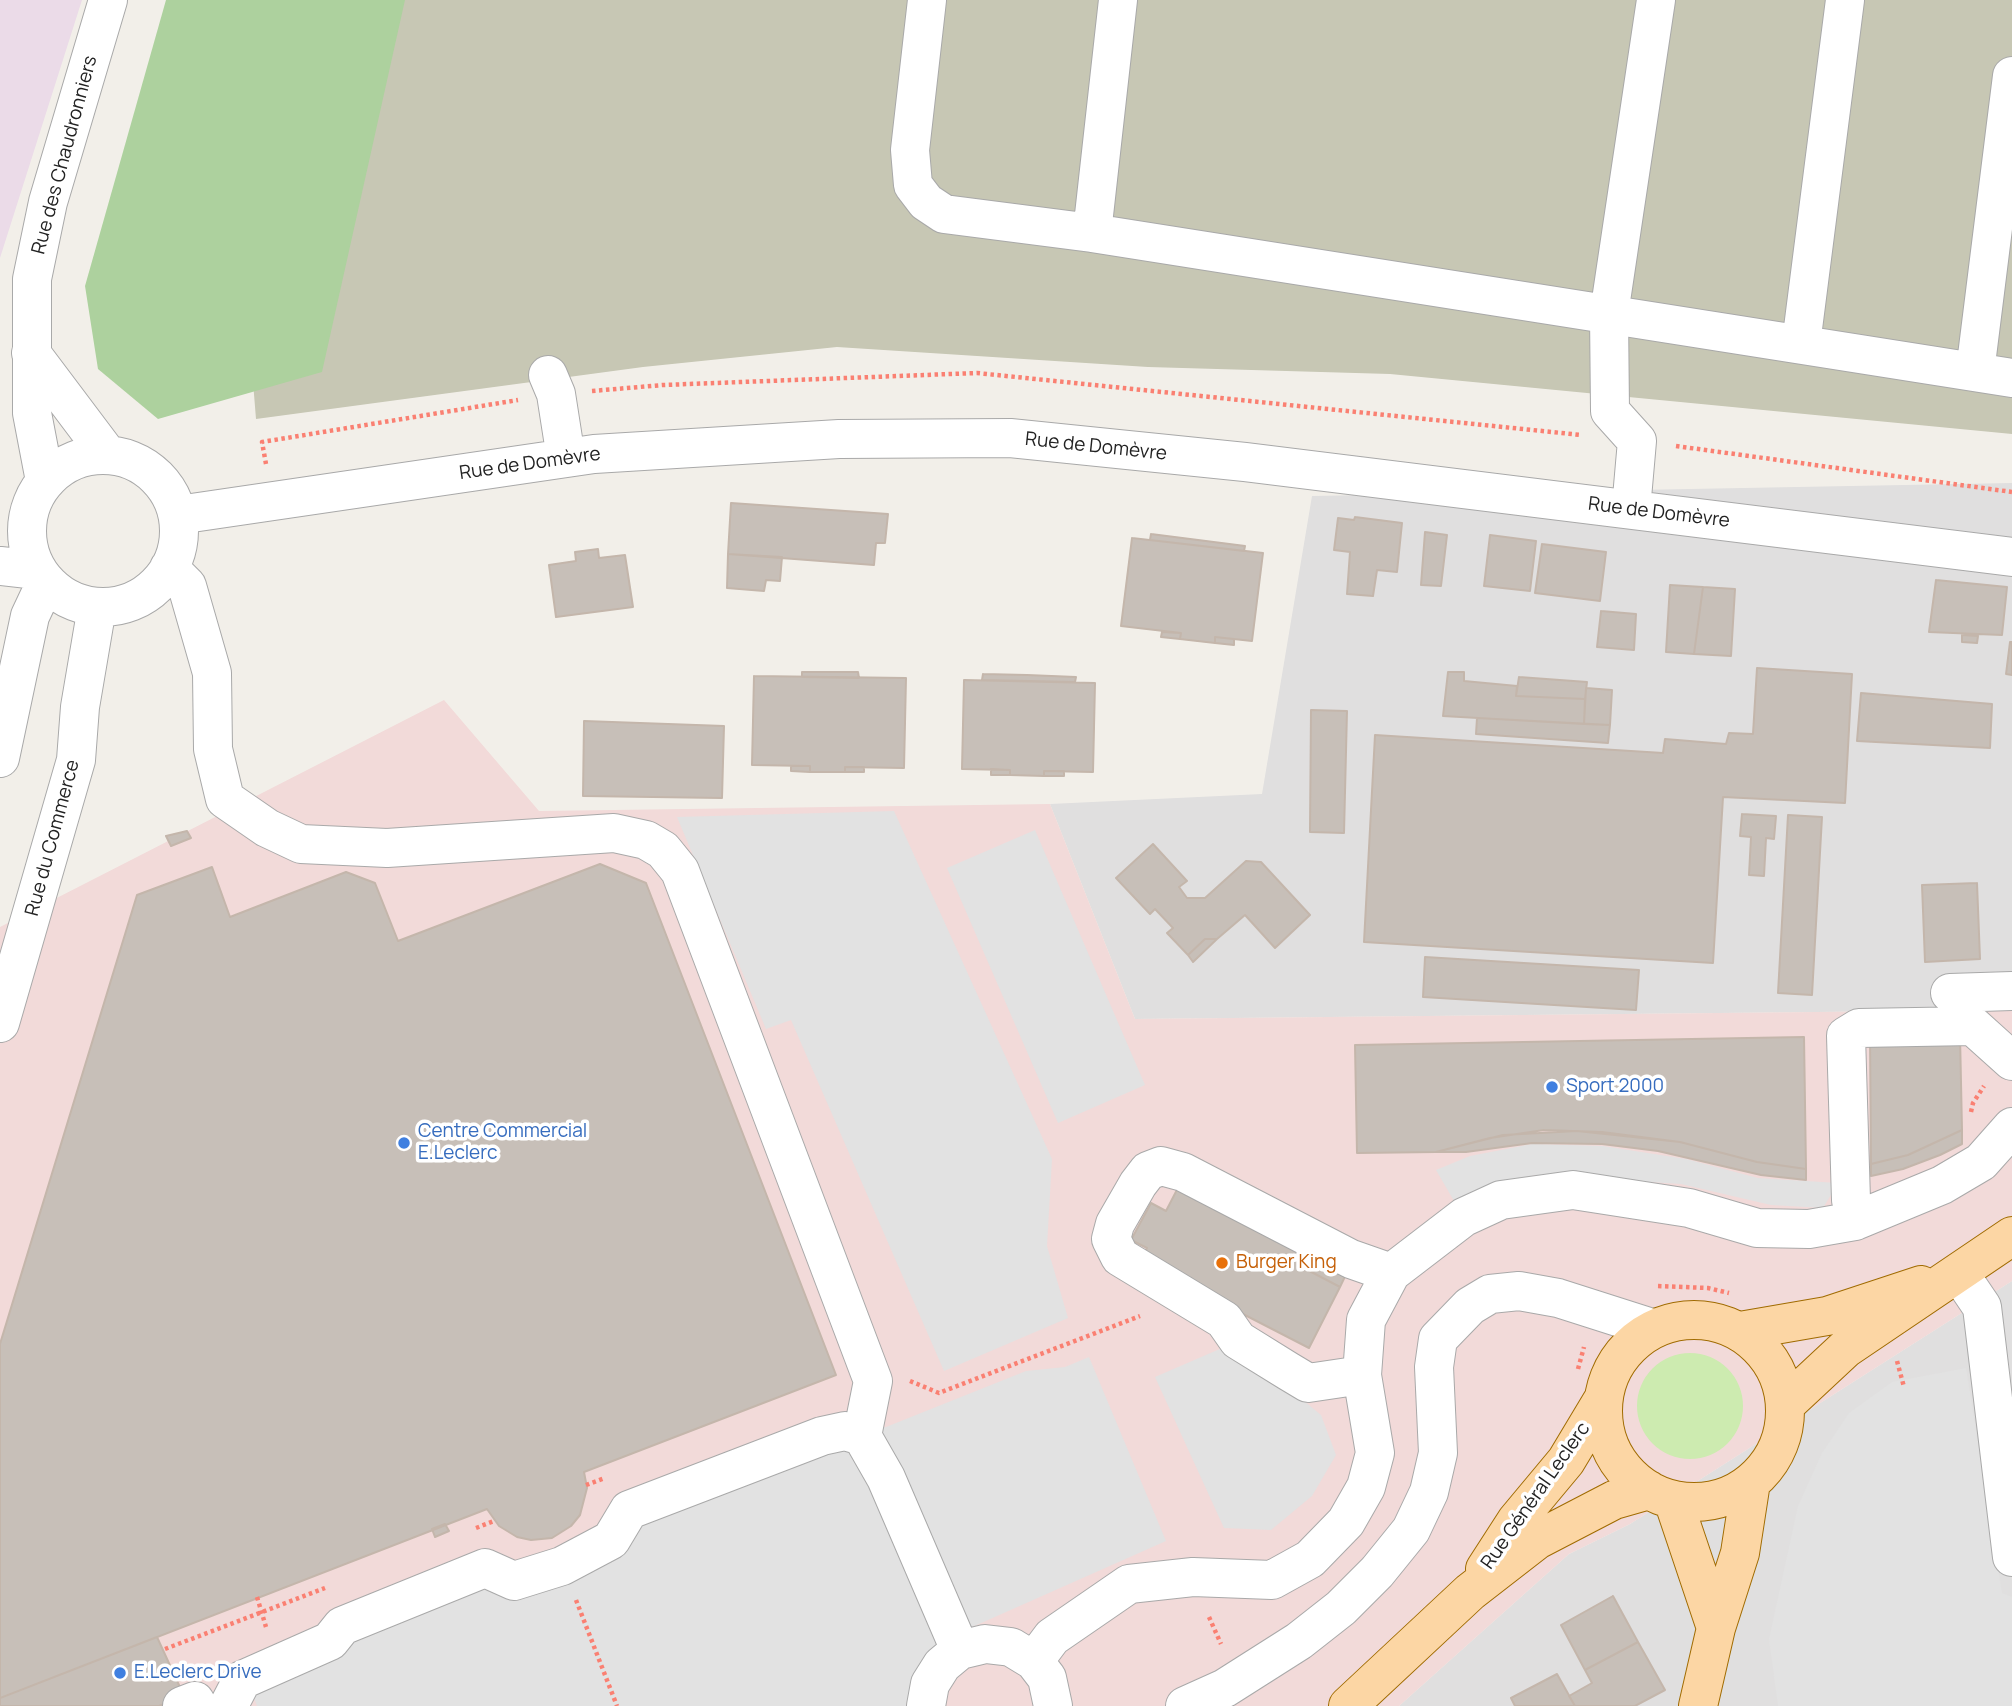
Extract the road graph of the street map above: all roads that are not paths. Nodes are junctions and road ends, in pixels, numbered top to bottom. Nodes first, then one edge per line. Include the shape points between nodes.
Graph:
1 (108, 0) edge
2 (927, 0) edge
3 (1118, 0) edge
4 (1656, 0) edge
5 (1845, 0) edge
6 (2012, 76) edge
7 (1092, 233) junction
8 (1609, 314) junction
9 (1801, 344) junction
10 (30, 354) junction
11 (548, 375) dead end
12 (1994, 375) edge
13 (107, 454) junction
14 (566, 458) junction
15 (25, 504) edge
16 (1630, 509) junction
17 (178, 515) junction
18 (2012, 557) edge
19 (169, 568) junction
20 (28, 573) edge
21 (97, 607) junction
22 (0, 758) edge
23 (2012, 990) edge
24 (1950, 993) dead end
25 (0, 1023) edge
26 (2009, 1057) edge
27 (2012, 1127) edge
28 (1855, 1221) junction
29 (2012, 1236) edge
30 (1391, 1273) junction
31 (1959, 1273) junction
32 (1652, 1328) junction
33 (1740, 1331) junction
34 (1362, 1375) junction
35 (1602, 1401) junction
36 (1786, 1404) junction
37 (862, 1436) junction
38 (1751, 1482) junction
39 (1661, 1495) junction
40 (2012, 1557) edge
41 (1470, 1592) junction
42 (1716, 1628) junction
43 (960, 1650) junction
44 (1034, 1661) junction
45 (214, 1704) edge
46 (182, 1706) edge
47 (926, 1706) edge
48 (1053, 1706) edge
49 (1185, 1706) edge
50 (1348, 1706) edge
51 (1698, 1706) edge

1 - 10 street, Rue des Chaudronniers via 48,202 32,279
2 - 7 street via 910,150 914,184 926,202 944,214
3 - 7 street
4 - 8 street
5 - 9 street
6 - 12 street
7 - 8 street
8 - 9 street
8 - 16 street via 1610,411 1637,441
9 - 12 street
10 - 13 street
10 - 15 street, Rue des Chaudronniers via 32,413
11 - 14 street via 556,394
13 - 15 street via 62,466
13 - 17 street via 131,460 153,473 169,492
14 - 16 street, Rue de Domèvre via 839,439 1010,438
14 - 17 street, Rue de Domèvre
15 - 20 street
16 - 18 street, Rue de Domèvre
17 - 19 street via 176,551
19 - 21 street via 139,598
19 - 37 street via 187,586 212,673 214,749 225,799 267,828 301,844 387,848 614,833 646,840 663,850 680,870 873,1381
20 - 21 street via 78,603
20 - 22 street via 30,616
21 - 25 street, Rue du Commerce via 76,760
23 - 24 street
26 - 28 street via 1973,1026 1859,1027 1846,1036
27 - 28 street via 1981,1163 1942,1185
28 - 30 street via 1809,1229 1757,1228 1689,1208 1573,1190 1502,1200 1464,1217
29 - 31 main road
30 - 34 street via 1366,1320
30 - 34 street via 1351,1259 1183,1172 1161,1166 1148,1171 1115,1224 1111,1240 1120,1256 1224,1320 1238,1340 1308,1383
31 - 33 main road via 1827,1316
31 - 36 main road via 1845,1349
31 - 40 street via 1982,1307
32 - 33 main road via 1701,1320
32 - 35 main road via 1628,1347 1611,1372
32 - 49 street via 1559,1298 1519,1291 1490,1293 1470,1306 1438,1339 1434,1367 1438,1453 1429,1492 1411,1530 1350,1599 1299,1641 1225,1688
33 - 36 main road via 1779,1375
34 - 44 street via 1375,1453 1366,1487 1346,1522 1310,1559 1272,1580 1193,1577 1129,1584 1052,1637
35 - 39 main road via 1607,1443 1631,1478
35 - 41 main road, Rue Général Leclerc via 1566,1461 1516,1521
36 - 38 main road via 1783,1433 1771,1460
37 - 43 street via 886,1478
37 - 45 street via 845,1430 822,1436 629,1510 611,1540 562,1566 514,1581 485,1568 342,1626 330,1641 242,1680
38 - 39 main road via 1726,1496 1700,1502
38 - 42 main road via 1740,1553
39 - 41 main road, Rue Général Leclerc via 1614,1500 1537,1540
39 - 42 main road
41 - 50 main road, Rue Général Leclerc
42 - 51 main road
43 - 44 street via 985,1644 1011,1647
43 - 47 street via 942,1665 930,1684
44 - 48 street via 1047,1678
45 - 46 street via 195,1701

